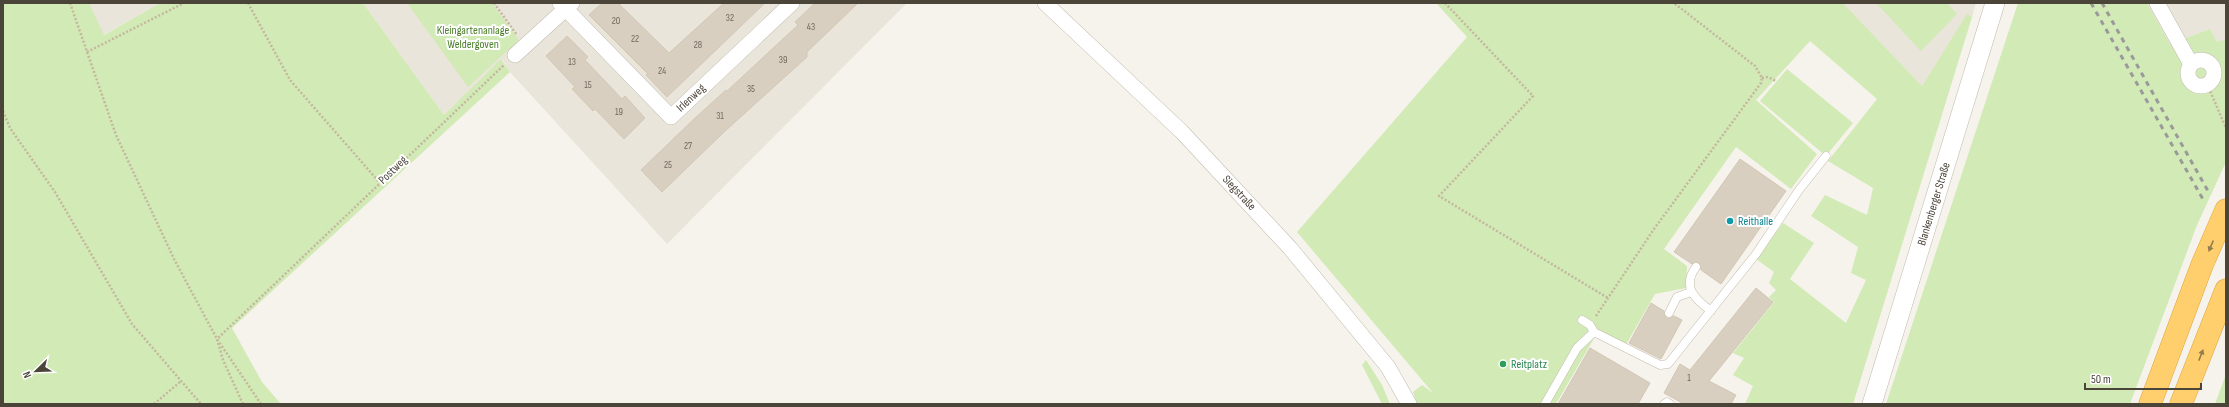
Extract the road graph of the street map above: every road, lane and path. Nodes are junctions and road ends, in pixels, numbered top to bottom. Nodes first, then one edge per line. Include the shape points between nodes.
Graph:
1 (70, 3) edge
2 (184, 3) edge
3 (248, 3) edge
4 (494, 3) edge
5 (792, 3) edge
6 (1045, 3) edge
7 (1445, 3) edge
8 (1674, 3) edge
9 (1995, 3) edge
10 (2157, 3) edge
11 (565, 5) edge
12 (520, 50) junction
13 (87, 52) junction
14 (1762, 78) junction
15 (1776, 81) dead end
16 (2207, 84) joint
17 (3, 111) edge
18 (2226, 128) edge
19 (1826, 156) dead end
20 (380, 183) junction
21 (2226, 210) edge
22 (1696, 267) dead end
23 (2226, 290) edge
24 (1691, 292) junction
25 (1608, 298) junction
26 (1711, 312) junction
27 (1669, 313) dead end
28 (1582, 320) dead end
29 (1592, 329) junction
30 (217, 339) junction
31 (180, 382) junction
32 (154, 404) edge
33 (201, 404) edge
34 (243, 404) edge
35 (261, 404) edge
36 (1409, 404) edge
37 (1546, 404) edge
38 (1664, 404) edge
39 (1670, 404) edge
40 (1872, 404) edge
41 (2150, 404) edge
42 (2181, 404) edge

1 - 13 path
2 - 13 path
3 - 20 path via 290,80
4 - 12 path
5 - 11 street, Irlenweg via 671,117
6 - 36 street, Siegstraße via 1182,132 1290,248 1388,367
7 - 25 path via 1533,96 1439,196
8 - 14 path via 1755,66
9 - 40 street, Blankenberger Straße
10 - 16 street via 2191,64 2188,72 2191,81 2198,85
11 - 12 street
12 - 20 path, Postweg
13 - 30 path via 116,135 174,259
14 - 15 path via 1768,77
14 - 25 path via 1759,88 1654,229
16 - 18 path
17 - 31 path via 10,128 55,192 132,324
19 - 26 lane
20 - 30 path, Postweg
21 -> 41 highway via 2202,265
22 - 24 lane via 1692,272
42 -> 23 highway
24 - 26 lane via 1696,300
24 - 27 lane via 1677,297
25 - 29 path
26 - 29 lane via 1666,366 1644,359
28 - 29 lane
29 - 37 lane via 1578,348
30 - 34 path via 223,360
30 - 35 path
31 - 32 path
31 - 33 path
38 - 39 lane

